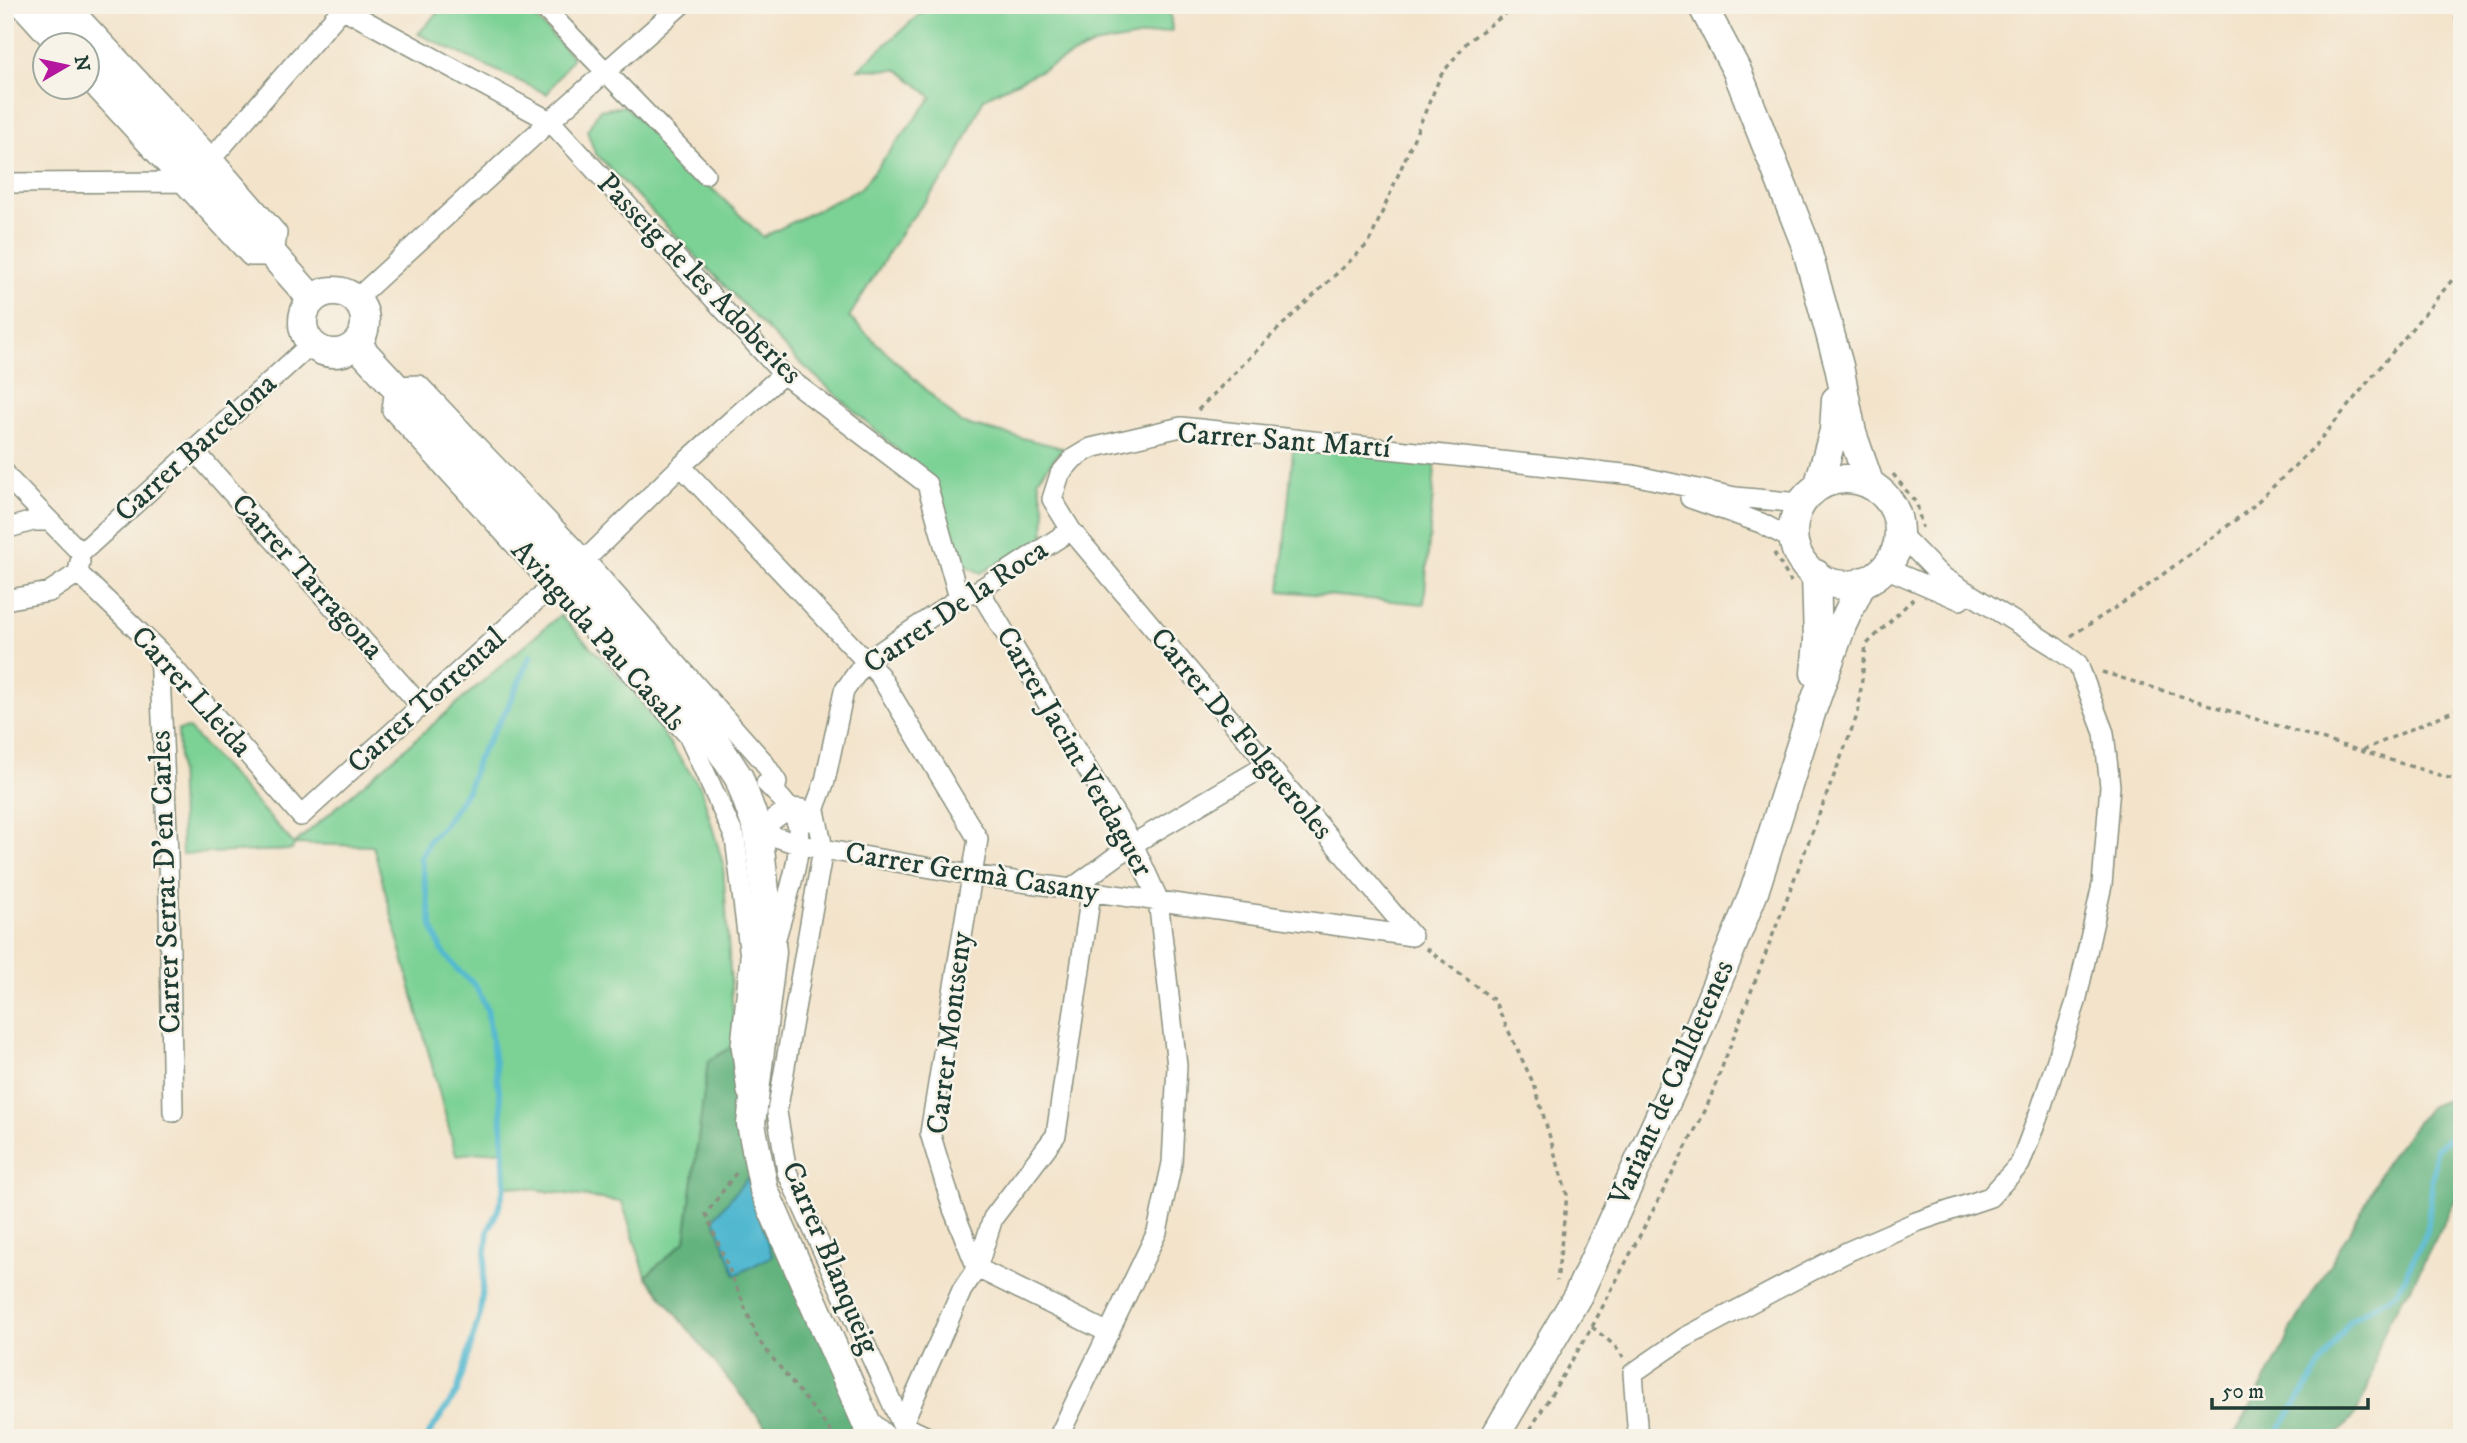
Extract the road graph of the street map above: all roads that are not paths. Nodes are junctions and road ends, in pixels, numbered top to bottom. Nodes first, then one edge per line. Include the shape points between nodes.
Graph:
1 (19, 5) edge
2 (46, 5) edge
3 (69, 5) edge
4 (541, 5) edge
5 (681, 5) edge
6 (1702, 5) edge
7 (339, 8) edge
8 (43, 32) edge
9 (70, 32) edge
10 (102, 66) edge
11 (605, 72) junction
12 (102, 96) edge
13 (550, 121) junction
14 (212, 158) junction
15 (705, 174) dead end
16 (180, 182) junction
17 (5, 183) edge
18 (274, 256) junction
19 (312, 299) junction
20 (356, 299) junction
21 (311, 344) junction
22 (356, 344) junction
23 (1839, 366) junction
24 (783, 374) junction
25 (395, 386) junction
26 (193, 449) junction
27 (1539, 463) junction
28 (681, 466) junction
29 (5, 473) edge
30 (1881, 479) junction
31 (1810, 495) junction
32 (48, 521) junction
33 (5, 529) edge
34 (1071, 530) junction
35 (1912, 535) junction
36 (1795, 541) junction
37 (81, 553) junction
38 (585, 560) junction
39 (78, 573) junction
40 (1815, 574) junction
41 (1874, 575) junction
42 (553, 585) junction
43 (979, 590) junction
44 (959, 598) junction
45 (5, 600) edge
46 (2062, 643) junction
47 (159, 651) junction
48 (865, 662) junction
49 (421, 706) junction
50 (1812, 710) junction
51 (701, 720) junction
52 (1267, 765) junction
53 (775, 792) junction
54 (789, 808) junction
55 (815, 810) junction
56 (301, 816) joint
57 (758, 831) junction
58 (1133, 844) junction
59 (800, 845) junction
60 (823, 849) junction
61 (971, 875) junction
62 (1071, 888) junction
63 (1091, 893) junction
64 (1158, 900) junction
65 (1412, 936) joint
66 (772, 952) junction
67 (173, 1112) dead end
68 (751, 1124) junction
69 (977, 1268) junction
70 (1109, 1333) junction
71 (892, 1431) edge
72 (930, 1438) edge
73 (1058, 1438) edge
74 (1494, 1438) edge
75 (1638, 1438) edge

1 - 8 street
2 - 9 street
3 - 14 street
4 - 11 street
5 - 11 street
6 - 23 street via 1737,71 1805,243
7 - 13 street, Passeig de les Adoberies
7 - 14 street
10 - 18 street
11 - 13 street
11 - 15 street
12 - 16 street
13 - 20 street
13 - 24 street, Passeig de les Adoberies
14 - 18 street via 277,233
16 - 17 street
16 - 18 street via 250,256
18 - 19 street
19 - 20 street via 326,291 342,291
19 - 21 street via 303,313 303,329
20 - 22 street via 364,314 365,330
21 - 22 street via 325,352 342,352
21 - 26 street, Carrer Barcelona
22 - 25 street, Avinguda Pau Casals
23 - 30 street via 1852,433
23 - 31 street via 1834,431
24 - 28 street
24 - 44 street, Passeig de les Adoberies via 927,484
25 - 38 street, Avinguda Pau Casals via 419,385
25 - 42 street, Avinguda Pau Casals via 392,410
25 - 51 street, Avinguda Pau Casals
26 - 37 street, Carrer Barcelona
26 - 49 street, Carrer Tarragona
27 - 31 street, Carrer Sant Martí via 1633,475 1735,497
27 - 34 street, Carrer Sant Martí via 1181,427 1091,449 1074,458 1060,474 1052,499
27 - 36 street, Carrer Sant Martí via 1666,489 1761,523
28 - 38 street
28 - 48 street, Carrer Montseny
29 - 32 street
30 - 31 street via 1828,482
30 - 35 street via 1878,489
31 - 36 street via 1795,519
32 - 33 street
32 - 37 street
34 - 43 street, Carrer De la Roca
34 - 52 street, Carrer De Folgueroles
35 - 41 street
35 - 46 street via 1940,575
36 - 40 street via 1797,553
37 - 39 street
38 - 53 street, Avinguda Pau Casals via 763,761 777,782
39 - 45 street via 49,592
39 - 47 street, Carrer Lleida
40 - 41 street via 1836,584 1854,584
40 - 50 street, Variant de Calldetenes via 1818,641
41 - 46 street via 1924,584
41 - 50 street, Variant de Calldetenes via 1842,625
42 - 49 street, Carrer Torrental
42 - 68 street, Avinguda Pau Casals via 688,735 734,838 750,957 741,1045
43 - 44 street, Carrer De la Roca
43 - 58 street, Carrer Jacint Verdaguer
44 - 48 street, Carrer De la Roca
46 - 75 street via 2078,664 2104,733 2110,786 2102,884 2076,1002 2020,1164 1990,1197 1849,1251 1684,1338 1633,1373
47 - 56 street, Carrer Lleida
47 - 67 street, Carrer Serrat D'en Carles
48 - 55 street, Carrer De la Roca via 844,691
48 - 61 street, Carrer Montseny via 880,676 978,839
49 - 56 street, Carrer Torrental
50 - 74 street, Variant de Calldetenes via 1755,892 1689,1052 1578,1294
51 - 53 street, Avinguda Pau Casals
51 - 57 street, Avinguda Pau Casals via 739,778
52 - 58 street
52 - 65 street, Carrer De Folgueroles
53 - 54 street, Avinguda Pau Casals
54 - 55 street
54 - 57 street
54 - 59 street, Avinguda Pau Casals
55 - 59 street, Carrer De la Roca
55 - 60 street, Carrer De la Roca
57 - 59 street
57 - 66 street, Avinguda Pau Casals
58 - 62 street
58 - 64 street, Carrer Jacint Verdaguer
59 - 60 street
59 - 66 street, Avinguda Pau Casals
60 - 61 street, Carrer Germà Casany
60 - 71 street, Carrer Blanqueig via 777,1112 788,1171
61 - 62 street, Carrer Germà Casany
61 - 69 street, Carrer Montseny via 930,1133
62 - 63 street, Carrer Germà Casany
63 - 64 street, Carrer Germà Casany
63 - 69 street via 1056,1135 993,1218
64 - 65 street, Carrer Germà Casany
64 - 70 street, Carrer Jacint Verdaguer via 1177,1066 1172,1163 1157,1232
66 - 68 street, Avinguda Pau Casals
68 - 71 street via 764,1190 867,1424
69 - 70 street
69 - 71 street
70 - 73 street, Carrer Jacint Verdaguer
71 - 72 street

